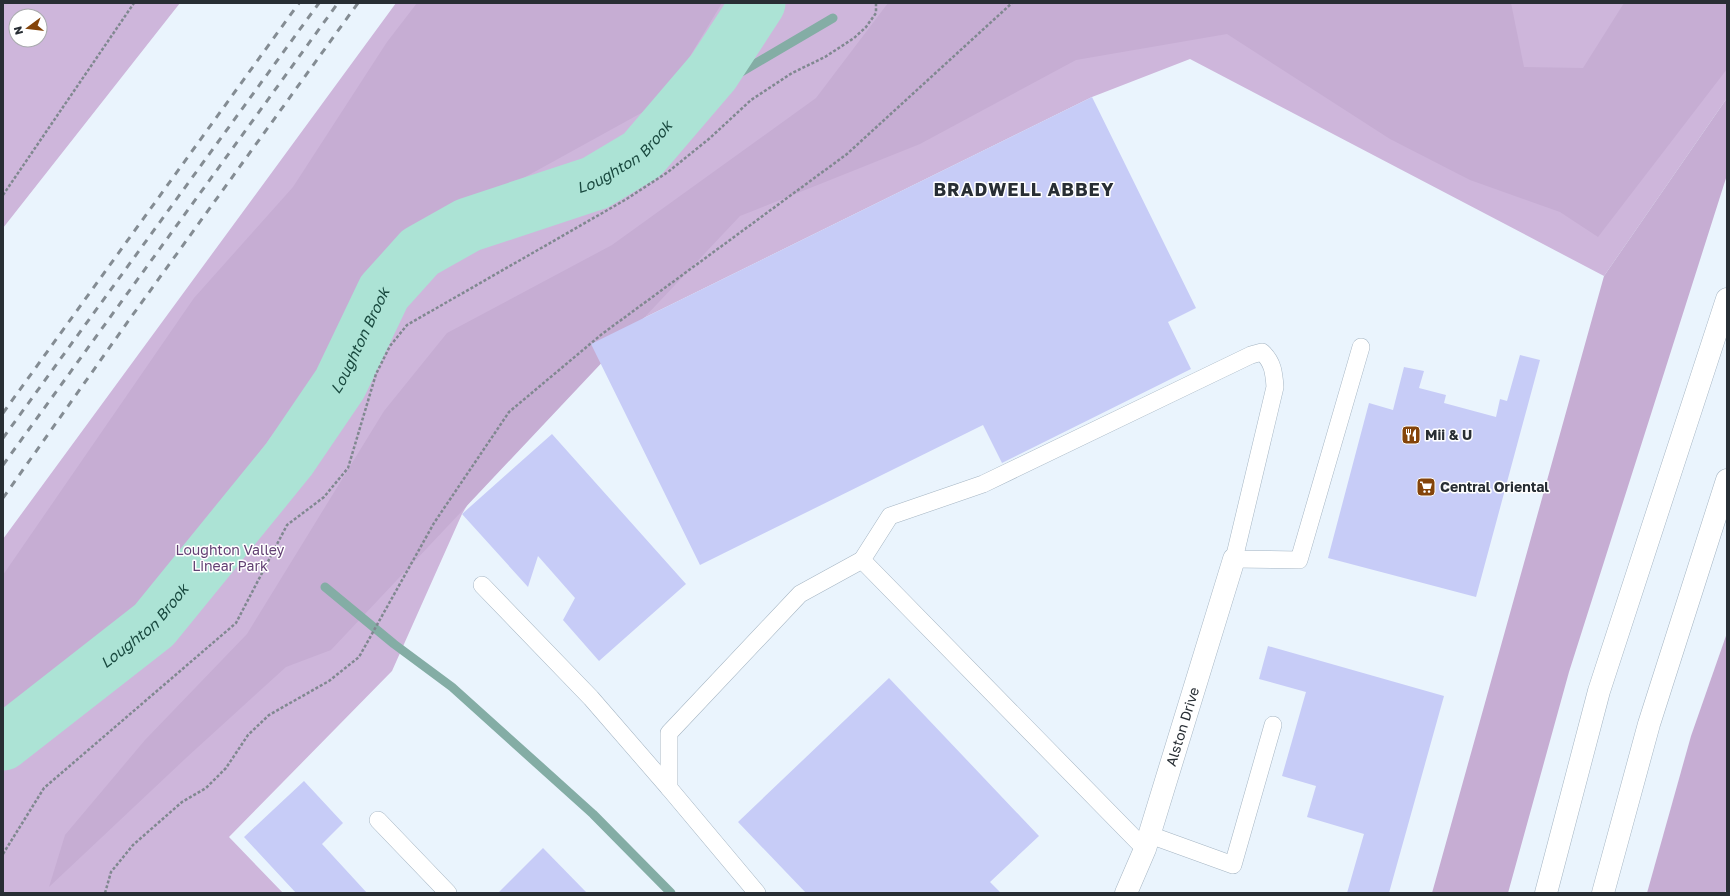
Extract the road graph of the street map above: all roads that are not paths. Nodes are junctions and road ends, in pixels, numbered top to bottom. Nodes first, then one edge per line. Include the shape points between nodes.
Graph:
1 (1727, 299) edge
2 (1361, 346) dead end
3 (1727, 480) edge
4 (1234, 559) junction
5 (862, 560) junction
6 (482, 585) dead end
7 (1273, 726) dead end
8 (669, 788) junction
9 (378, 820) dead end
10 (1148, 842) junction
11 (448, 893) edge
12 (757, 893) edge
13 (1126, 893) edge
14 (1546, 893) edge
15 (1603, 893) edge

1 - 14 main road via 1598,692
2 - 4 lane via 1299,560
3 - 15 main road via 1649,724
4 - 5 lane via 1275,387 1274,371 1262,352 1250,355 983,484 890,516
4 - 10 main road, Alston Drive
5 - 8 lane via 800,594 669,733
5 - 10 lane
6 - 8 lane via 591,698
7 - 10 lane via 1233,865
8 - 12 lane
9 - 11 lane
10 - 13 main road, Alston Drive

